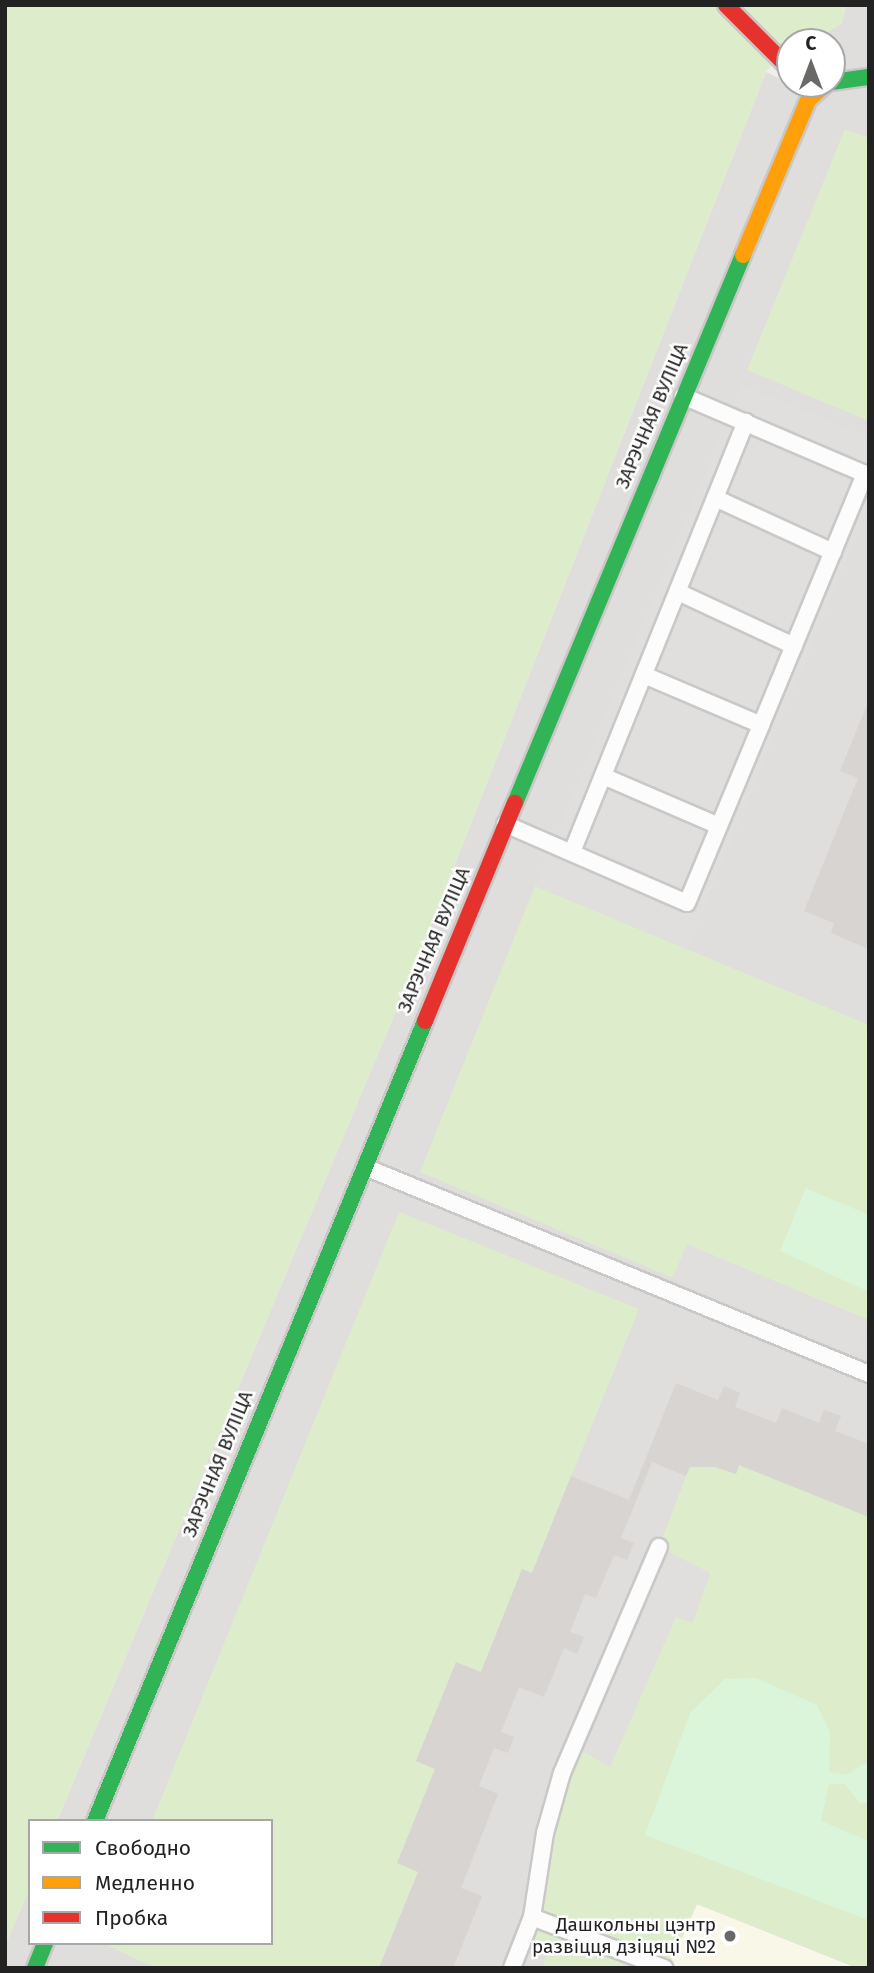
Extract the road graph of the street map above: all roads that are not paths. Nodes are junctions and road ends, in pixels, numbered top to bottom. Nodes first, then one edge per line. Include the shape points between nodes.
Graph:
1 (726, 5) edge
2 (776, 55) edge
3 (869, 77) edge
4 (846, 80) edge
5 (811, 98) edge
6 (683, 396) junction
7 (746, 422) junction
8 (716, 498) junction
9 (833, 552) junction
10 (678, 592) junction
11 (794, 646) junction
12 (644, 674) junction
13 (761, 725) junction
14 (603, 776) junction
15 (505, 824) junction
16 (719, 826) junction
17 (572, 852) junction
18 (362, 1166) junction
19 (869, 1374) edge
20 (659, 1547) dead end
21 (96, 1819) edge
22 (532, 1917) junction
23 (45, 1945) edge
24 (40, 1966) edge
25 (512, 1968) edge
26 (664, 1968) edge

1 - 2 street
3 - 4 street
5 - 6 street, ЗАРЭЧНАЯ ВУЛІЦА
6 - 7 lane
6 - 15 street, ЗАРЭЧНАЯ ВУЛІЦА
7 - 8 lane
7 - 9 lane via 865,474
8 - 9 lane
8 - 10 lane
9 - 11 lane
10 - 11 lane
10 - 12 lane
11 - 13 lane
12 - 13 lane
12 - 14 lane
13 - 16 lane
14 - 16 lane
14 - 17 lane
15 - 17 lane
15 - 18 street, ЗАРЭЧНАЯ ВУЛІЦА
16 - 17 lane via 687,903
18 - 19 lane
18 - 21 street, ЗАРЭЧНАЯ ВУЛІЦА
20 - 22 lane via 562,1773 545,1833
22 - 25 lane
22 - 26 lane
23 - 24 street

